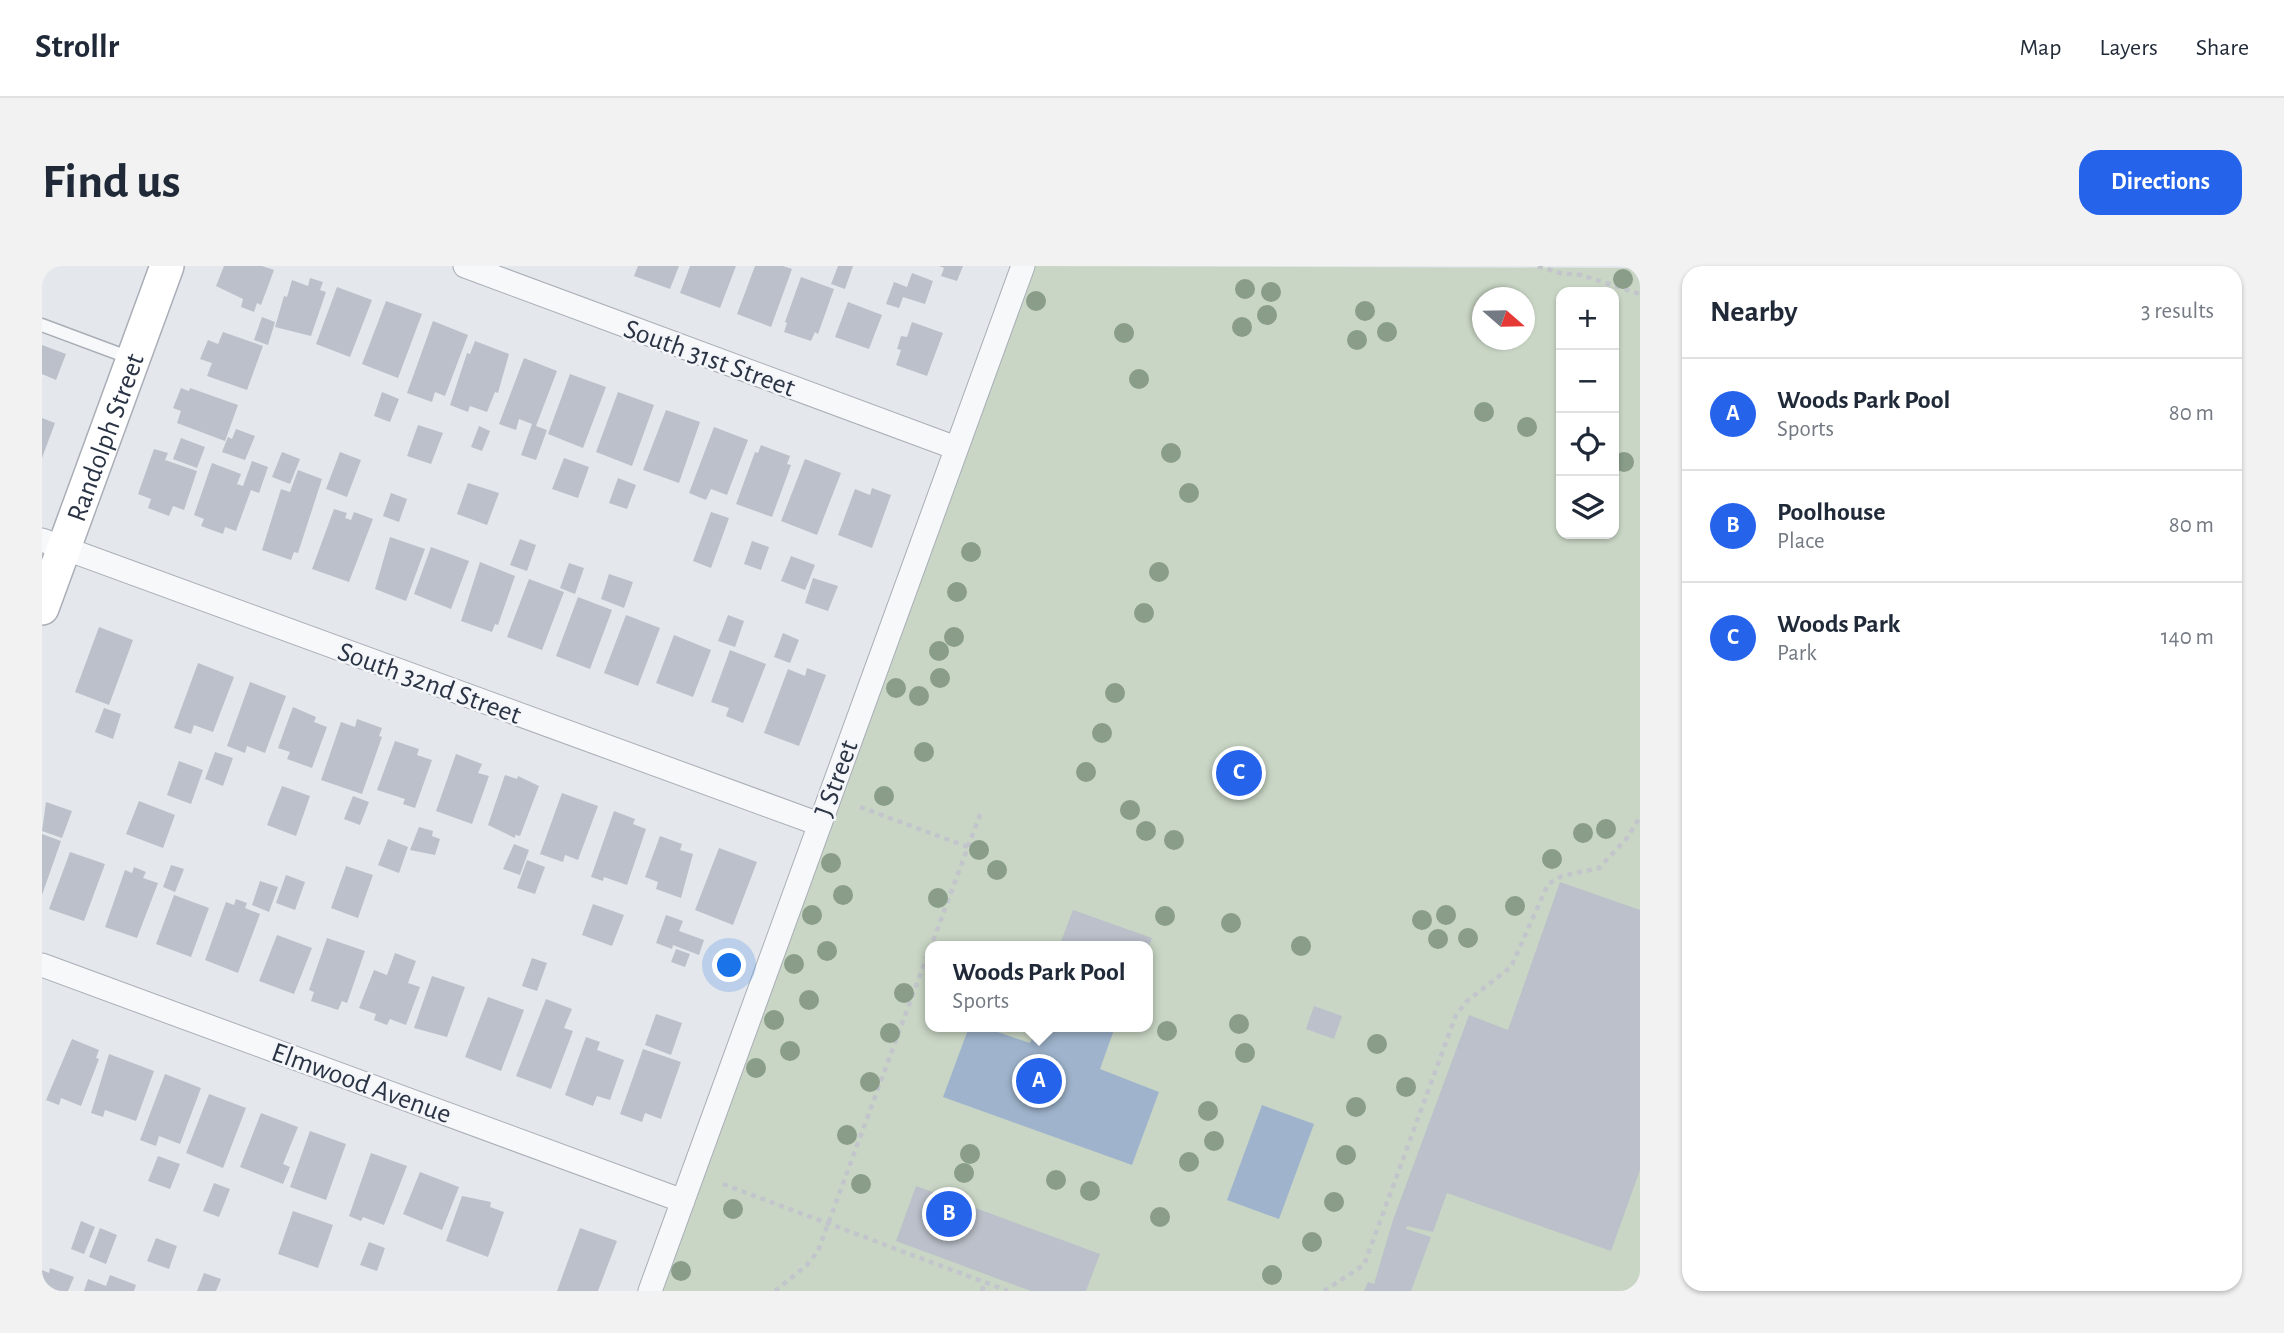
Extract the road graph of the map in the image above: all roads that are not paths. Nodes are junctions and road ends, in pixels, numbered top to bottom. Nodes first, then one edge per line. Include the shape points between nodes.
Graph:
1 (167, 266) edge
2 (465, 266) edge
3 (1023, 266) edge
4 (42, 325) edge
5 (133, 359) junction
6 (956, 449) junction
7 (53, 544) edge
8 (42, 608) edge
9 (819, 824) junction
10 (42, 965) edge
11 (683, 1200) junction
12 (650, 1291) edge

1 - 5 main road, Randolph Street
2 - 6 street, South 31st Street
3 - 6 street, J Street
4 - 5 lane
5 - 7 main road, Randolph Street
6 - 9 street, J Street
7 - 8 main road, Randolph Street
7 - 9 street, South 32nd Street
9 - 11 street, J Street
10 - 11 street, Elmwood Avenue
11 - 12 street, J Street

